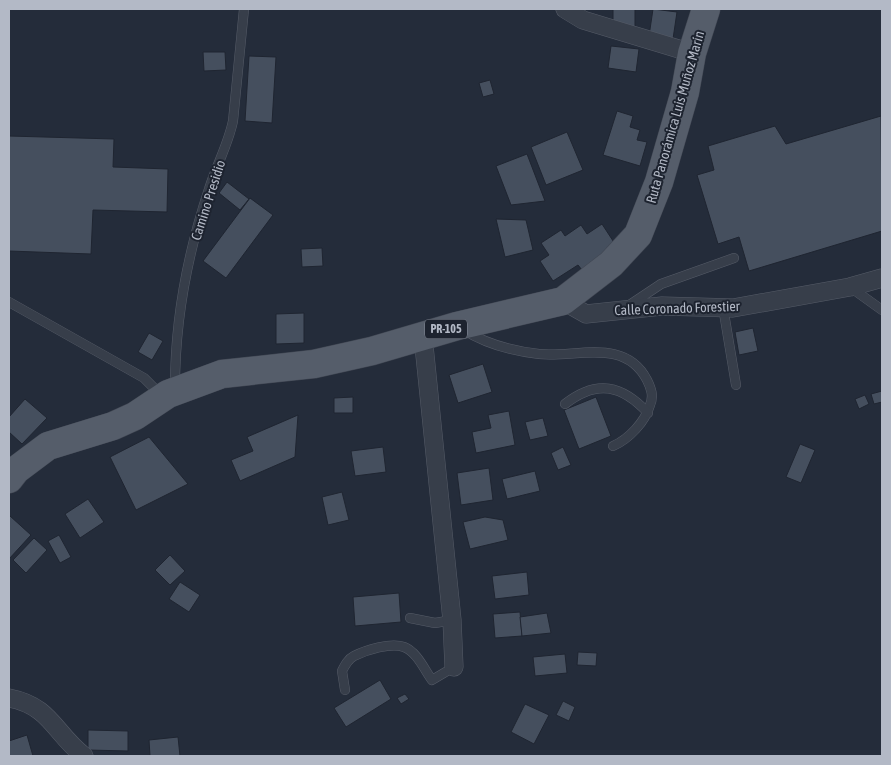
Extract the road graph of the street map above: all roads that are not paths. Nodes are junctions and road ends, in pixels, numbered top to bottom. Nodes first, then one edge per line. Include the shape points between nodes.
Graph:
1 (244, 9) edge
2 (565, 9) edge
3 (706, 9) edge
4 (692, 53) junction
5 (734, 258) dead end
6 (882, 278) edge
7 (850, 287) junction
8 (563, 301) junction
9 (9, 302) edge
10 (723, 307) junction
11 (623, 308) junction
12 (882, 310) edge
13 (457, 326) junction
14 (422, 336) junction
15 (736, 385) dead end
16 (169, 394) junction
17 (566, 404) dead end
18 (648, 413) junction
19 (613, 446) dead end
20 (11, 471) edge
21 (410, 618) dead end
22 (452, 620) junction
23 (454, 667) joint
24 (345, 690) dead end
25 (9, 698) edge
26 (84, 756) edge

1 - 16 lane, Camino Presidio via 233,121 209,188 188,265
2 - 4 street via 583,20
3 - 4 main road, Ruta Panorámica Luis Muñoz Marín / PR-105
4 - 8 main road, Ruta Panorámica Luis Muñoz Marín / PR-105 via 685,92 659,182 638,235 612,264
5 - 11 lane via 661,284
6 - 7 street, Calle Coronado Forestier
7 - 10 street, Calle Coronado Forestier
7 - 12 lane
8 - 11 street, Calle Coronado Forestier via 586,314
8 - 13 main road, Ruta Panorámica Luis Muñoz Marín / PR-105
9 - 16 lane
10 - 11 street, Calle Coronado Forestier
10 - 15 lane
13 - 14 main road, Ruta Panorámica Luis Muñoz Marín / PR-105
13 - 18 lane via 480,340 538,354 613,353 642,372 652,391
14 - 16 main road, Ruta Panorámica Luis Muñoz Marín / PR-105 via 314,364 222,374
14 - 22 street
16 - 20 main road, Ruta Panorámica Luis Muñoz Marín / PR-105 via 113,426 48,446
17 - 18 lane via 576,396 606,388 633,398
18 - 19 lane via 621,443
21 - 22 lane via 435,623
22 - 23 street
23 - 24 lane via 432,680 405,648 386,647 353,657 346,664 342,671
25 - 26 street via 36,706

